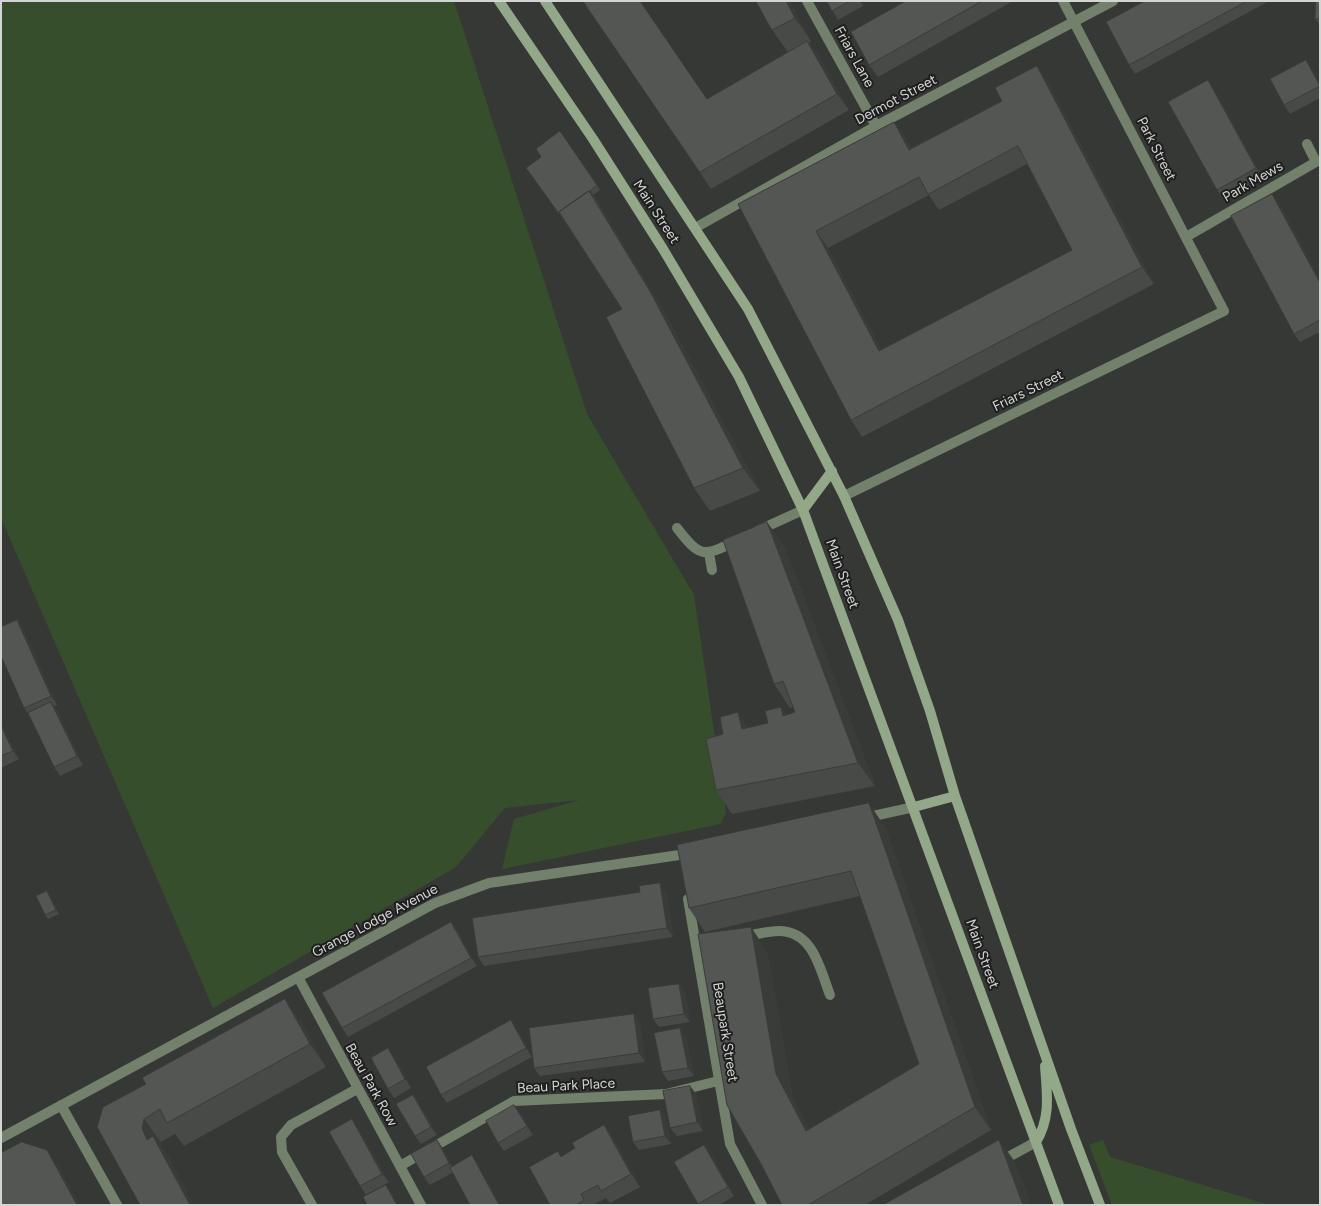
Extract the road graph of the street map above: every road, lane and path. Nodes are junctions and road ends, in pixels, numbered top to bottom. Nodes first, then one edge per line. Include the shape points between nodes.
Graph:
1 (499, 1) edge
2 (545, 1) edge
3 (808, 1) edge
4 (1063, 1) edge
5 (1113, 1) edge
6 (1075, 21) junction
7 (876, 126) junction
8 (1307, 144) dead end
9 (695, 228) junction
10 (1186, 237) junction
11 (1224, 311) joint
12 (832, 471) junction
13 (844, 496) junction
14 (803, 510) junction
15 (677, 528) dead end
16 (708, 553) junction
17 (712, 570) dead end
18 (955, 796) junction
19 (914, 807) junction
20 (855, 820) edge
21 (700, 852) edge
22 (680, 856) junction
23 (683, 868) edge
24 (686, 887) edge
25 (729, 939) edge
26 (298, 977) junction
27 (830, 995) dead end
28 (1045, 1053) junction
29 (718, 1081) junction
30 (358, 1089) junction
31 (61, 1105) junction
32 (1, 1138) edge
33 (1036, 1142) junction
34 (400, 1166) junction
35 (988, 1168) edge
36 (117, 1205) edge
37 (312, 1205) edge
38 (421, 1205) edge
39 (762, 1205) edge
40 (1060, 1205) edge
41 (1100, 1205) edge

1 - 14 street, Main Street via 593,139 739,376
2 - 9 street, Main Street
3 - 7 street, Friars Lane
4 - 6 street, Park Street
5 - 6 street, Dermot Street
6 - 7 street, Dermot Street
6 - 10 street, Park Street
7 - 9 street, Dermot Street
8 - 10 street, Park Mews via 1316,162
9 - 12 street, Main Street via 748,310
10 - 11 street, Park Street
11 - 13 street, Friars Street
12 - 13 street, Main Street
12 - 14 street
13 - 18 street, Main Street via 898,620
14 - 16 street
14 - 19 street, Main Street
15 - 16 street via 696,551
16 - 17 street
18 - 19 street
18 - 28 street, Main Street
19 - 20 street
19 - 33 street, Main Street
21 - 22 street, Grange Lodge Avenue
22 - 23 street
22 - 26 street, Grange Lodge Avenue via 489,883 435,903
24 - 29 street, Beaupark Street via 701,944
25 - 27 street via 780,931 800,936 814,954
26 - 30 street, Beau Park Row
26 - 31 street, Grange Lodge Avenue
28 - 33 street via 1048,1112 1044,1129
28 - 41 street, Main Street
29 - 34 street, Beau Park Place via 666,1094 514,1101
29 - 39 street, Beaupark Street via 730,1144
30 - 34 street, Beau Park Row
30 - 37 street via 291,1126 281,1137 282,1152
31 - 32 street, Grange Lodge Avenue
31 - 36 street
33 - 35 street
33 - 40 street, Main Street
34 - 38 street, Beau Park Row

